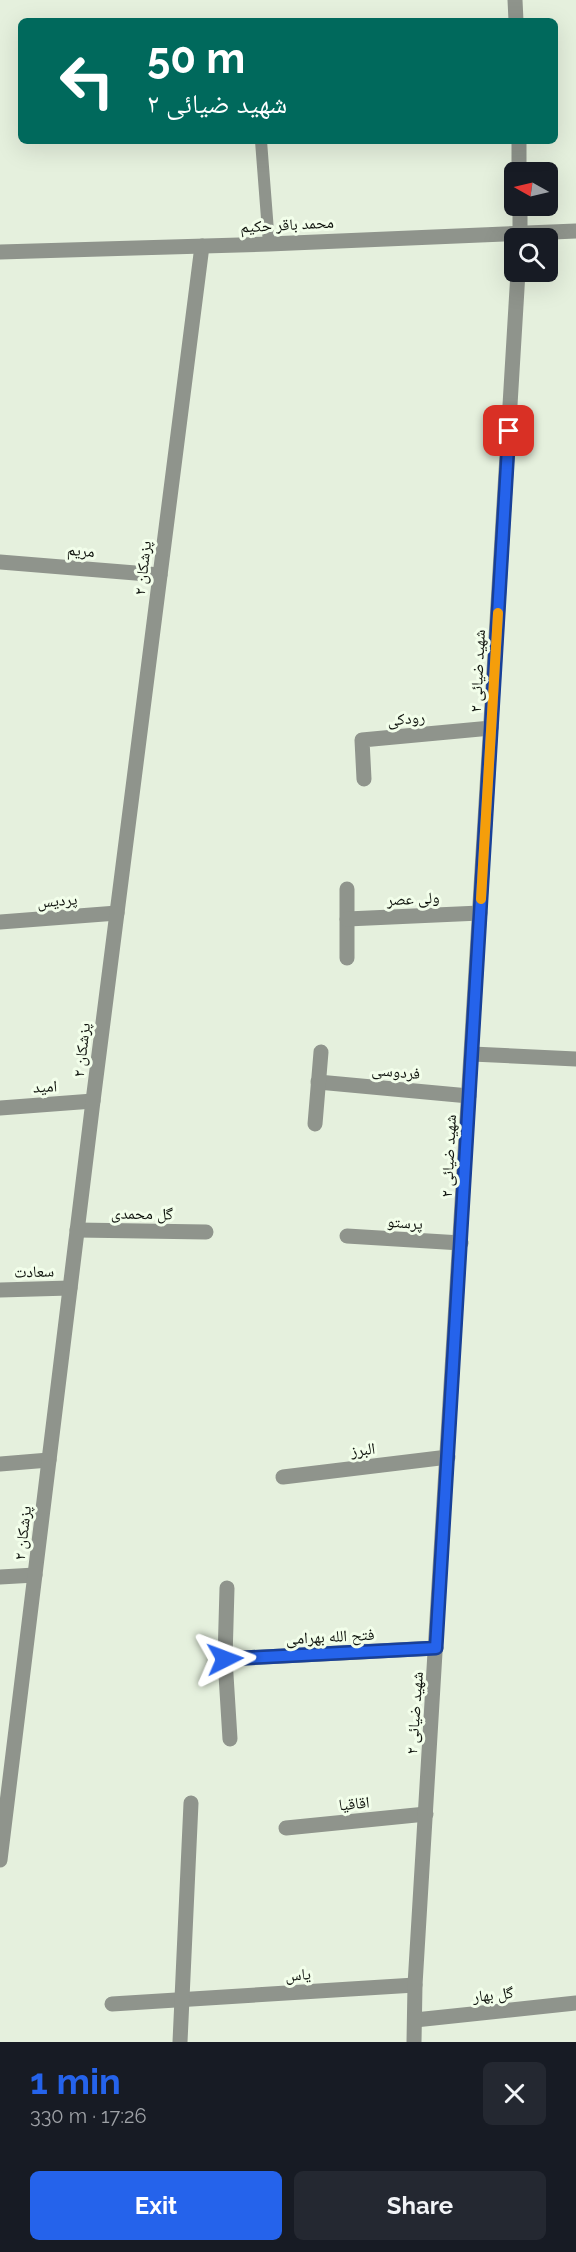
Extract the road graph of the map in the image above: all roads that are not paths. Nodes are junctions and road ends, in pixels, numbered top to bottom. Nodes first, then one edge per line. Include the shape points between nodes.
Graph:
1 (515, 0) edge
2 (516, 18) edge
3 (261, 144) edge
4 (519, 144) edge
5 (519, 162) edge
6 (576, 231) edge
7 (558, 233) edge
8 (504, 237) edge
9 (269, 244) junction
10 (202, 246) junction
11 (0, 252) edge
12 (517, 282) edge
13 (0, 562) edge
14 (160, 575) junction
15 (492, 729) junction
16 (364, 779) dead end
17 (347, 889) dead end
18 (117, 913) junction
19 (480, 913) junction
20 (347, 919) junction
21 (0, 922) edge
22 (347, 958) dead end
23 (321, 1052) dead end
24 (472, 1054) junction
25 (576, 1059) edge
26 (318, 1082) junction
27 (470, 1096) junction
28 (93, 1101) junction
29 (0, 1107) edge
30 (315, 1124) dead end
31 (77, 1230) junction
32 (206, 1232) dead end
33 (347, 1236) dead end
34 (460, 1244) junction
35 (70, 1288) junction
36 (0, 1290) edge
37 (448, 1457) junction
38 (49, 1460) junction
39 (0, 1464) edge
40 (283, 1477) dead end
41 (35, 1575) junction
42 (0, 1576) edge
43 (227, 1588) dead end
44 (436, 1648) junction
45 (225, 1659) junction
46 (230, 1740) dead end
47 (191, 1803) dead end
48 (426, 1814) junction
49 (286, 1828) dead end
50 (0, 1860) edge
51 (415, 1985) junction
52 (183, 1999) junction
53 (576, 2003) edge
54 (112, 2004) dead end
55 (415, 2020) junction
56 (180, 2042) edge
57 (414, 2042) edge

1 - 2 street
3 - 9 lane
4 - 5 street
6 - 7 street, محمد باقر حکیم
8 - 9 street, محمد باقر حکیم
9 - 10 street, محمد باقر حکیم
10 - 11 street, محمد باقر حکیم
10 - 14 street, پزشکان ۲
12 - 15 street, شهید ضیائی ۲
13 - 14 street, مریم
14 - 18 street, پزشکان ۲
15 - 16 street, رودکی via 362,740
15 - 19 street, شهید ضیائی ۲
17 - 20 street
18 - 21 street, پردیس
18 - 28 street, پزشکان ۲
19 - 20 street, ولی عصر
19 - 24 street, شهید ضیائی ۲
20 - 22 street
23 - 26 street
24 - 25 street
24 - 27 street, شهید ضیائی ۲
26 - 27 street, فردوسی
26 - 30 street
27 - 34 street, شهید ضیائی ۲
28 - 29 street, امید
28 - 31 street, پزشکان ۲
31 - 32 street, گل محمدی
31 - 35 street, پزشکان ۲
33 - 34 street, پرستو
34 - 37 street, شهید ضیائی ۲
35 - 36 street, سعادت
35 - 38 street, پزشکان ۲
37 - 40 street, البرز
37 - 44 street, شهید ضیائی ۲
38 - 39 street
38 - 41 street, پزشکان ۲
41 - 42 street
41 - 50 street, پزشکان ۲
43 - 45 street
44 - 45 street, فتح الله بهرامی
44 - 48 street, شهید ضیائی ۲
45 - 46 street
47 - 52 street
48 - 49 street, اقاقیا
48 - 51 street, شهید ضیائی ۲
51 - 52 street, یاس
51 - 55 street, شهید ضیائی ۲
52 - 54 street, یاس
52 - 56 street
53 - 55 street, گل بهار
55 - 57 street, شهید ضیائی ۲

